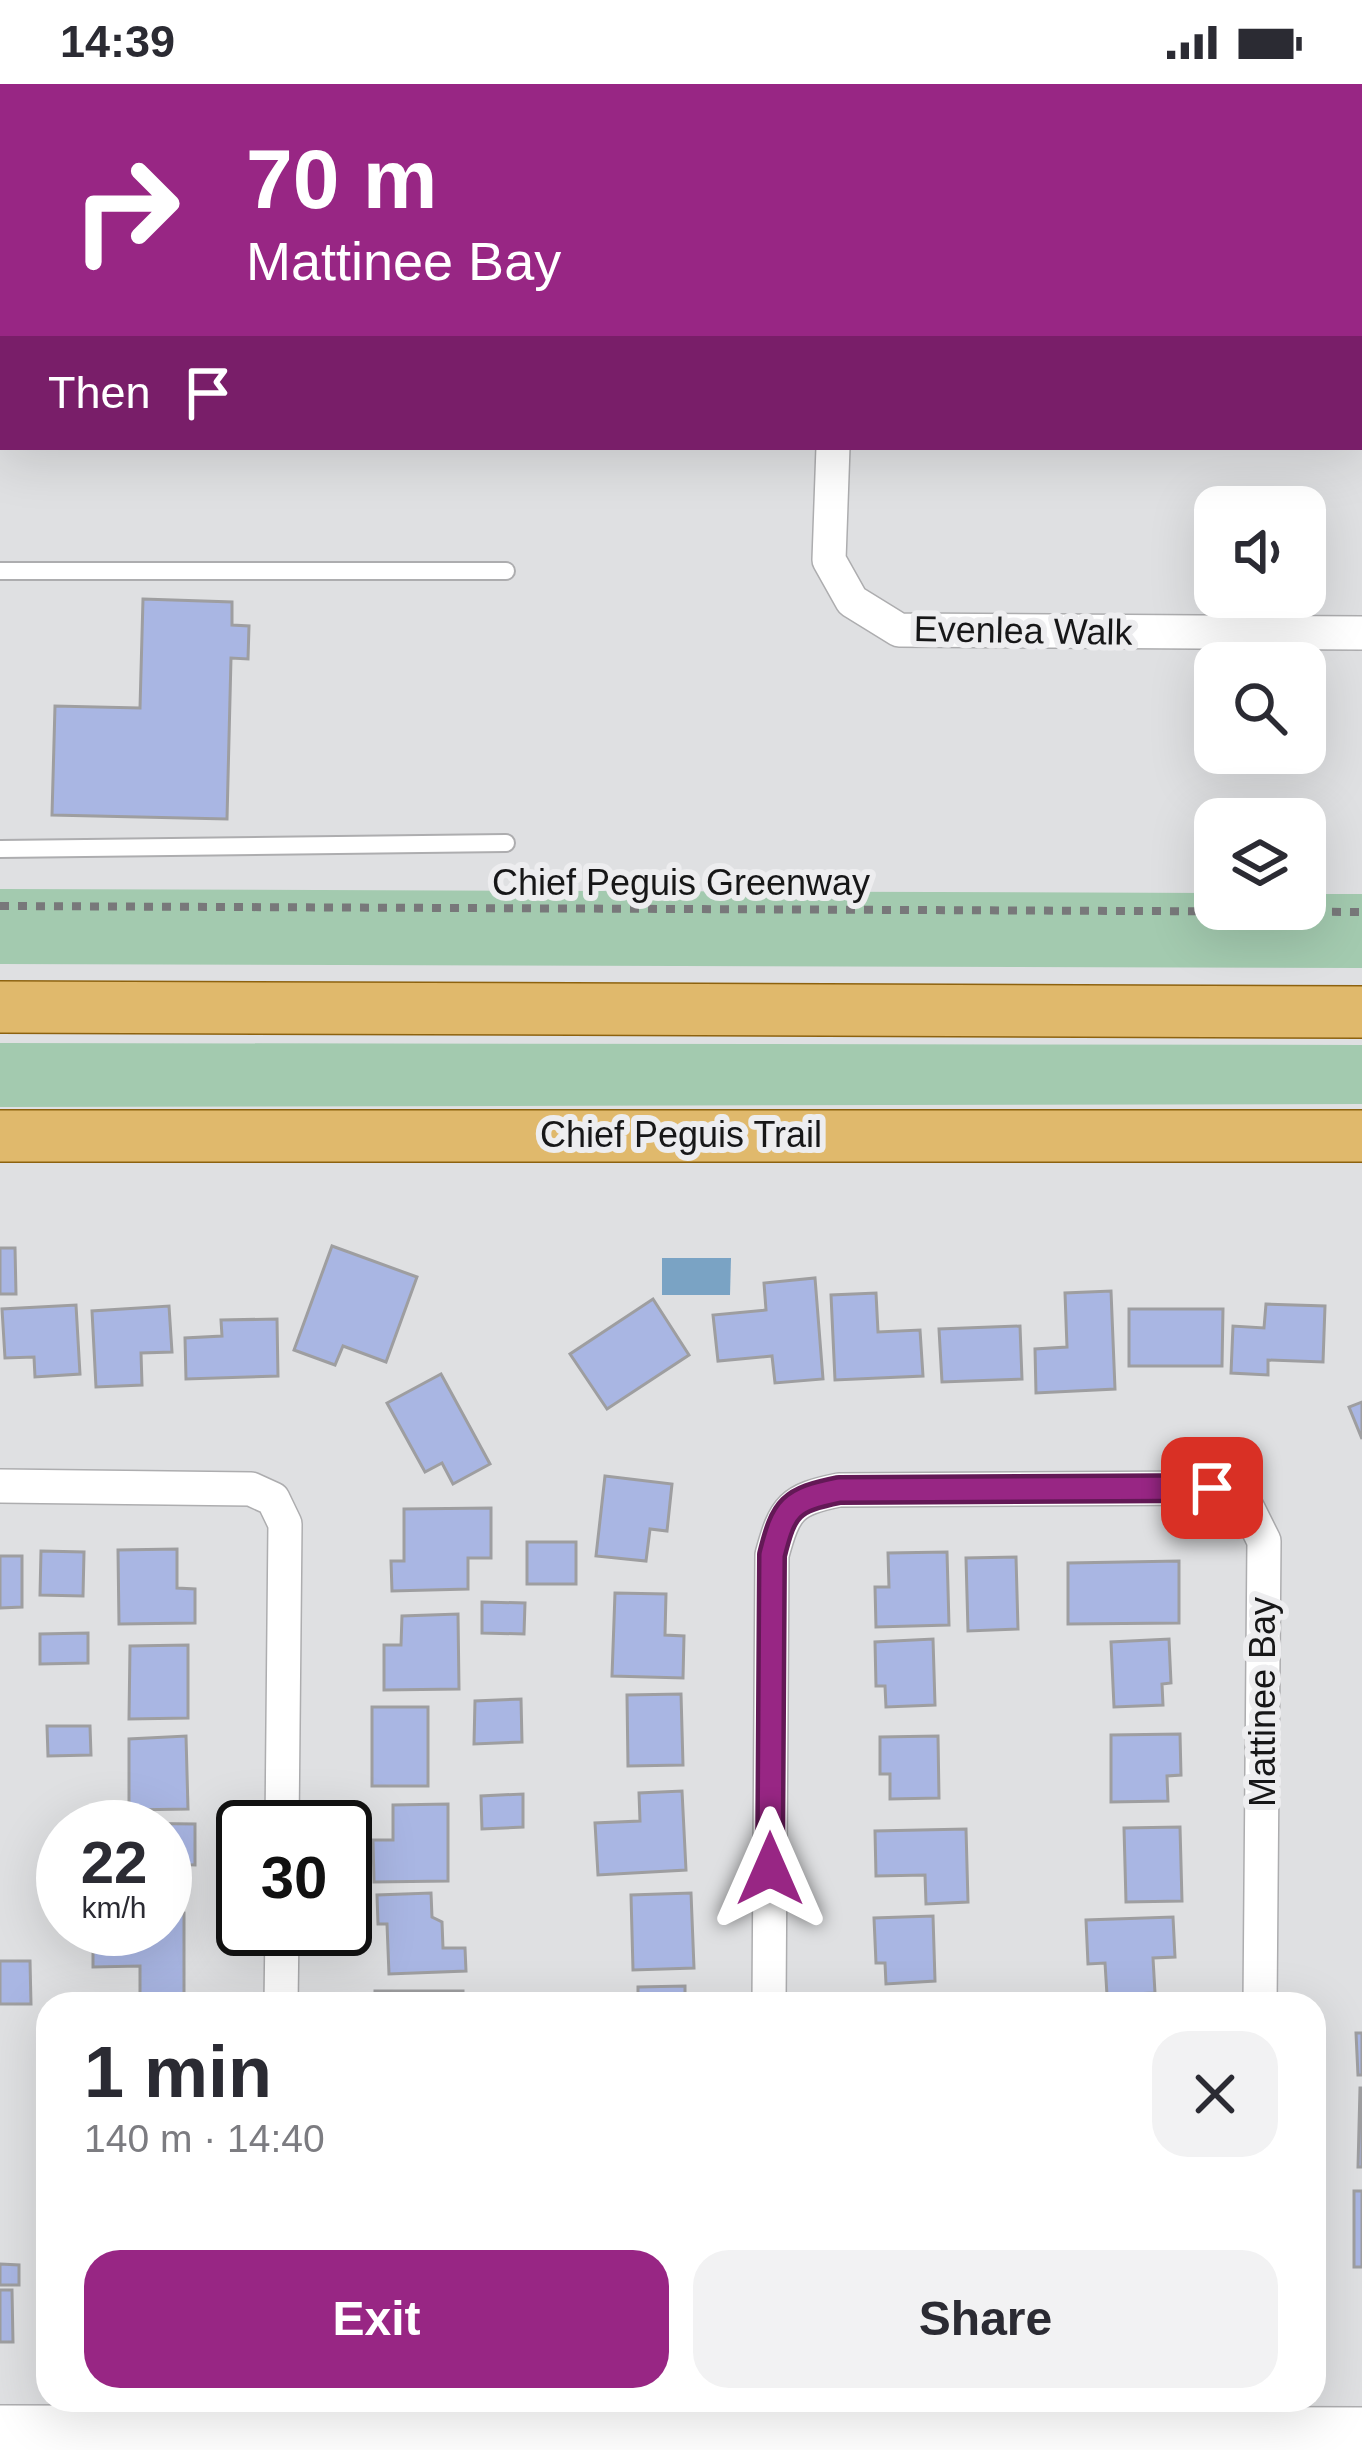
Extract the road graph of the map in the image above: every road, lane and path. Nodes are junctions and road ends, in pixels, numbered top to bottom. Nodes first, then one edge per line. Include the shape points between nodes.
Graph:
1 (833, 450) edge
2 (0, 571) edge
3 (506, 571) dead end
4 (1362, 633) edge
5 (506, 843) dead end
6 (0, 849) edge
7 (0, 906) edge
8 (1362, 912) edge
9 (0, 1007) edge
10 (1362, 1012) edge
11 (0, 1136) edge
12 (1362, 1136) edge
13 (0, 1486) edge
14 (282, 1800) edge
15 (282, 1956) edge
16 (281, 1992) edge
17 (769, 1992) edge
18 (1260, 1992) edge
19 (768, 2426) edge
20 (283, 2427) edge
21 (1258, 2427) edge
22 (0, 2428) edge
23 (1362, 2430) edge

1 - 4 street, Evenlea Walk via 829,560 852,601 899,630
2 - 3 lane
5 - 6 lane
7 - 8 path, Chief Peguis Greenway
9 - 10 main road
11 - 12 main road, Chief Peguis Trail
13 - 14 street via 250,1490 273,1499 285,1524
15 - 16 street
17 - 18 street, Mattinee Bay via 772,1555 782,1518 802,1498 839,1490 1212,1488 1246,1505 1264,1541
19 - 20 street
19 - 21 street
20 - 22 street
21 - 23 street

